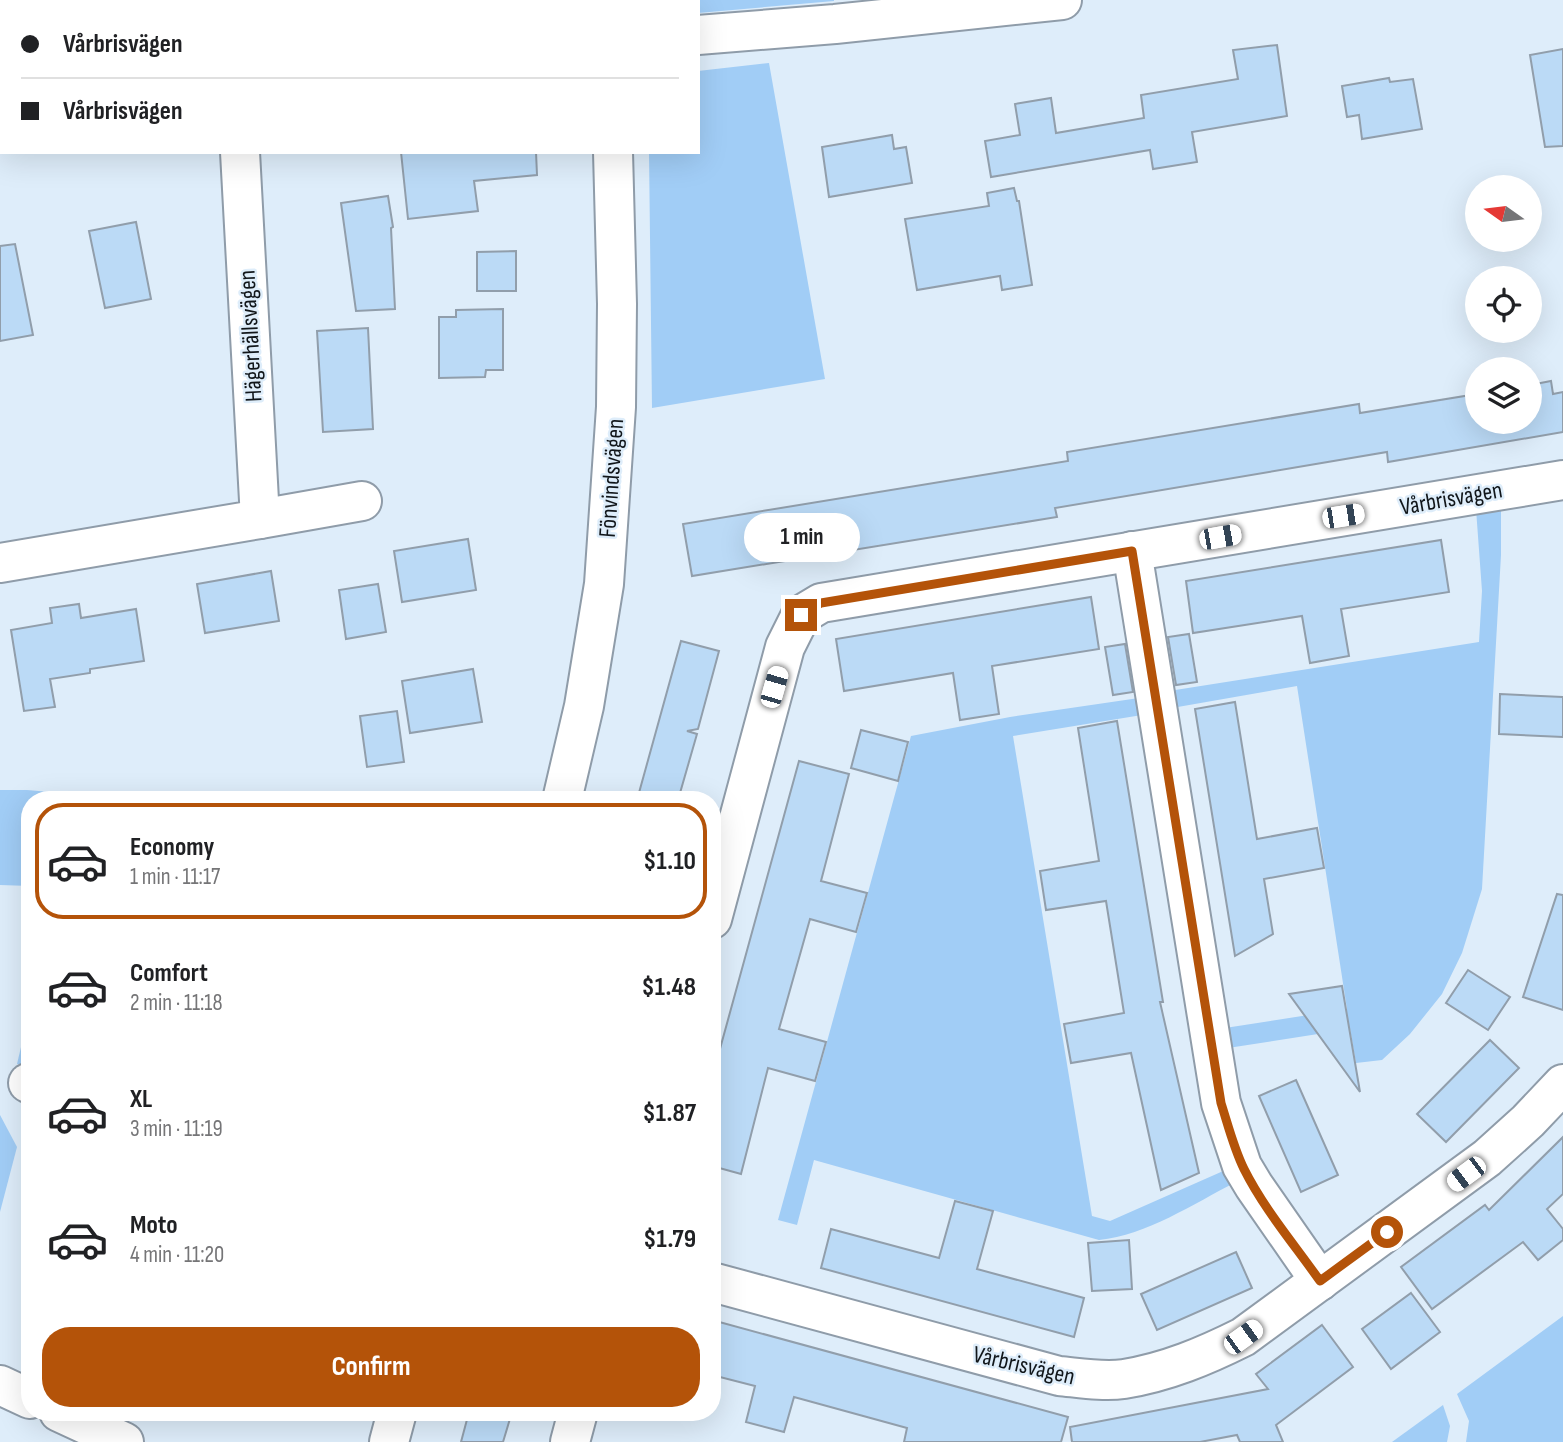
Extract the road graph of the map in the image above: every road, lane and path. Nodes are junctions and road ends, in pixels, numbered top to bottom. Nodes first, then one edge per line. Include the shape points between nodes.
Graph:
1 (1062, 0) edge
2 (700, 35) edge
3 (240, 154) edge
4 (613, 154) edge
5 (1563, 480) edge
6 (362, 501) dead end
7 (260, 519) junction
8 (1132, 551) junction
9 (0, 563) edge
10 (564, 791) edge
11 (721, 886) edge
12 (1563, 1084) edge
13 (1320, 1281) junction
14 (721, 1284) edge
15 (0, 1385) edge
16 (21, 1394) edge
17 (78, 1421) edge
18 (129, 1421) edge
19 (395, 1421) edge
20 (575, 1421) edge
21 (123, 1442) edge
22 (389, 1442) edge
23 (569, 1442) edge

1 - 2 street
3 - 7 street, Hägerhällsvägen
4 - 10 street, Fönvindsvägen via 618,304 605,571 584,706
5 - 8 street, Vårbrisvägen
6 - 7 street
7 - 9 street
8 - 11 street, Vårbrisvägen via 821,603 801,615 782,660
8 - 13 street via 1221,1103 1242,1166
12 - 13 street, Vårbrisvägen via 1487,1158
13 - 14 street, Vårbrisvägen via 1213,1353 1123,1379 1092,1380 1012,1364
15 - 16 street
17 - 21 street
18 - 21 street
19 - 22 street
20 - 23 street

